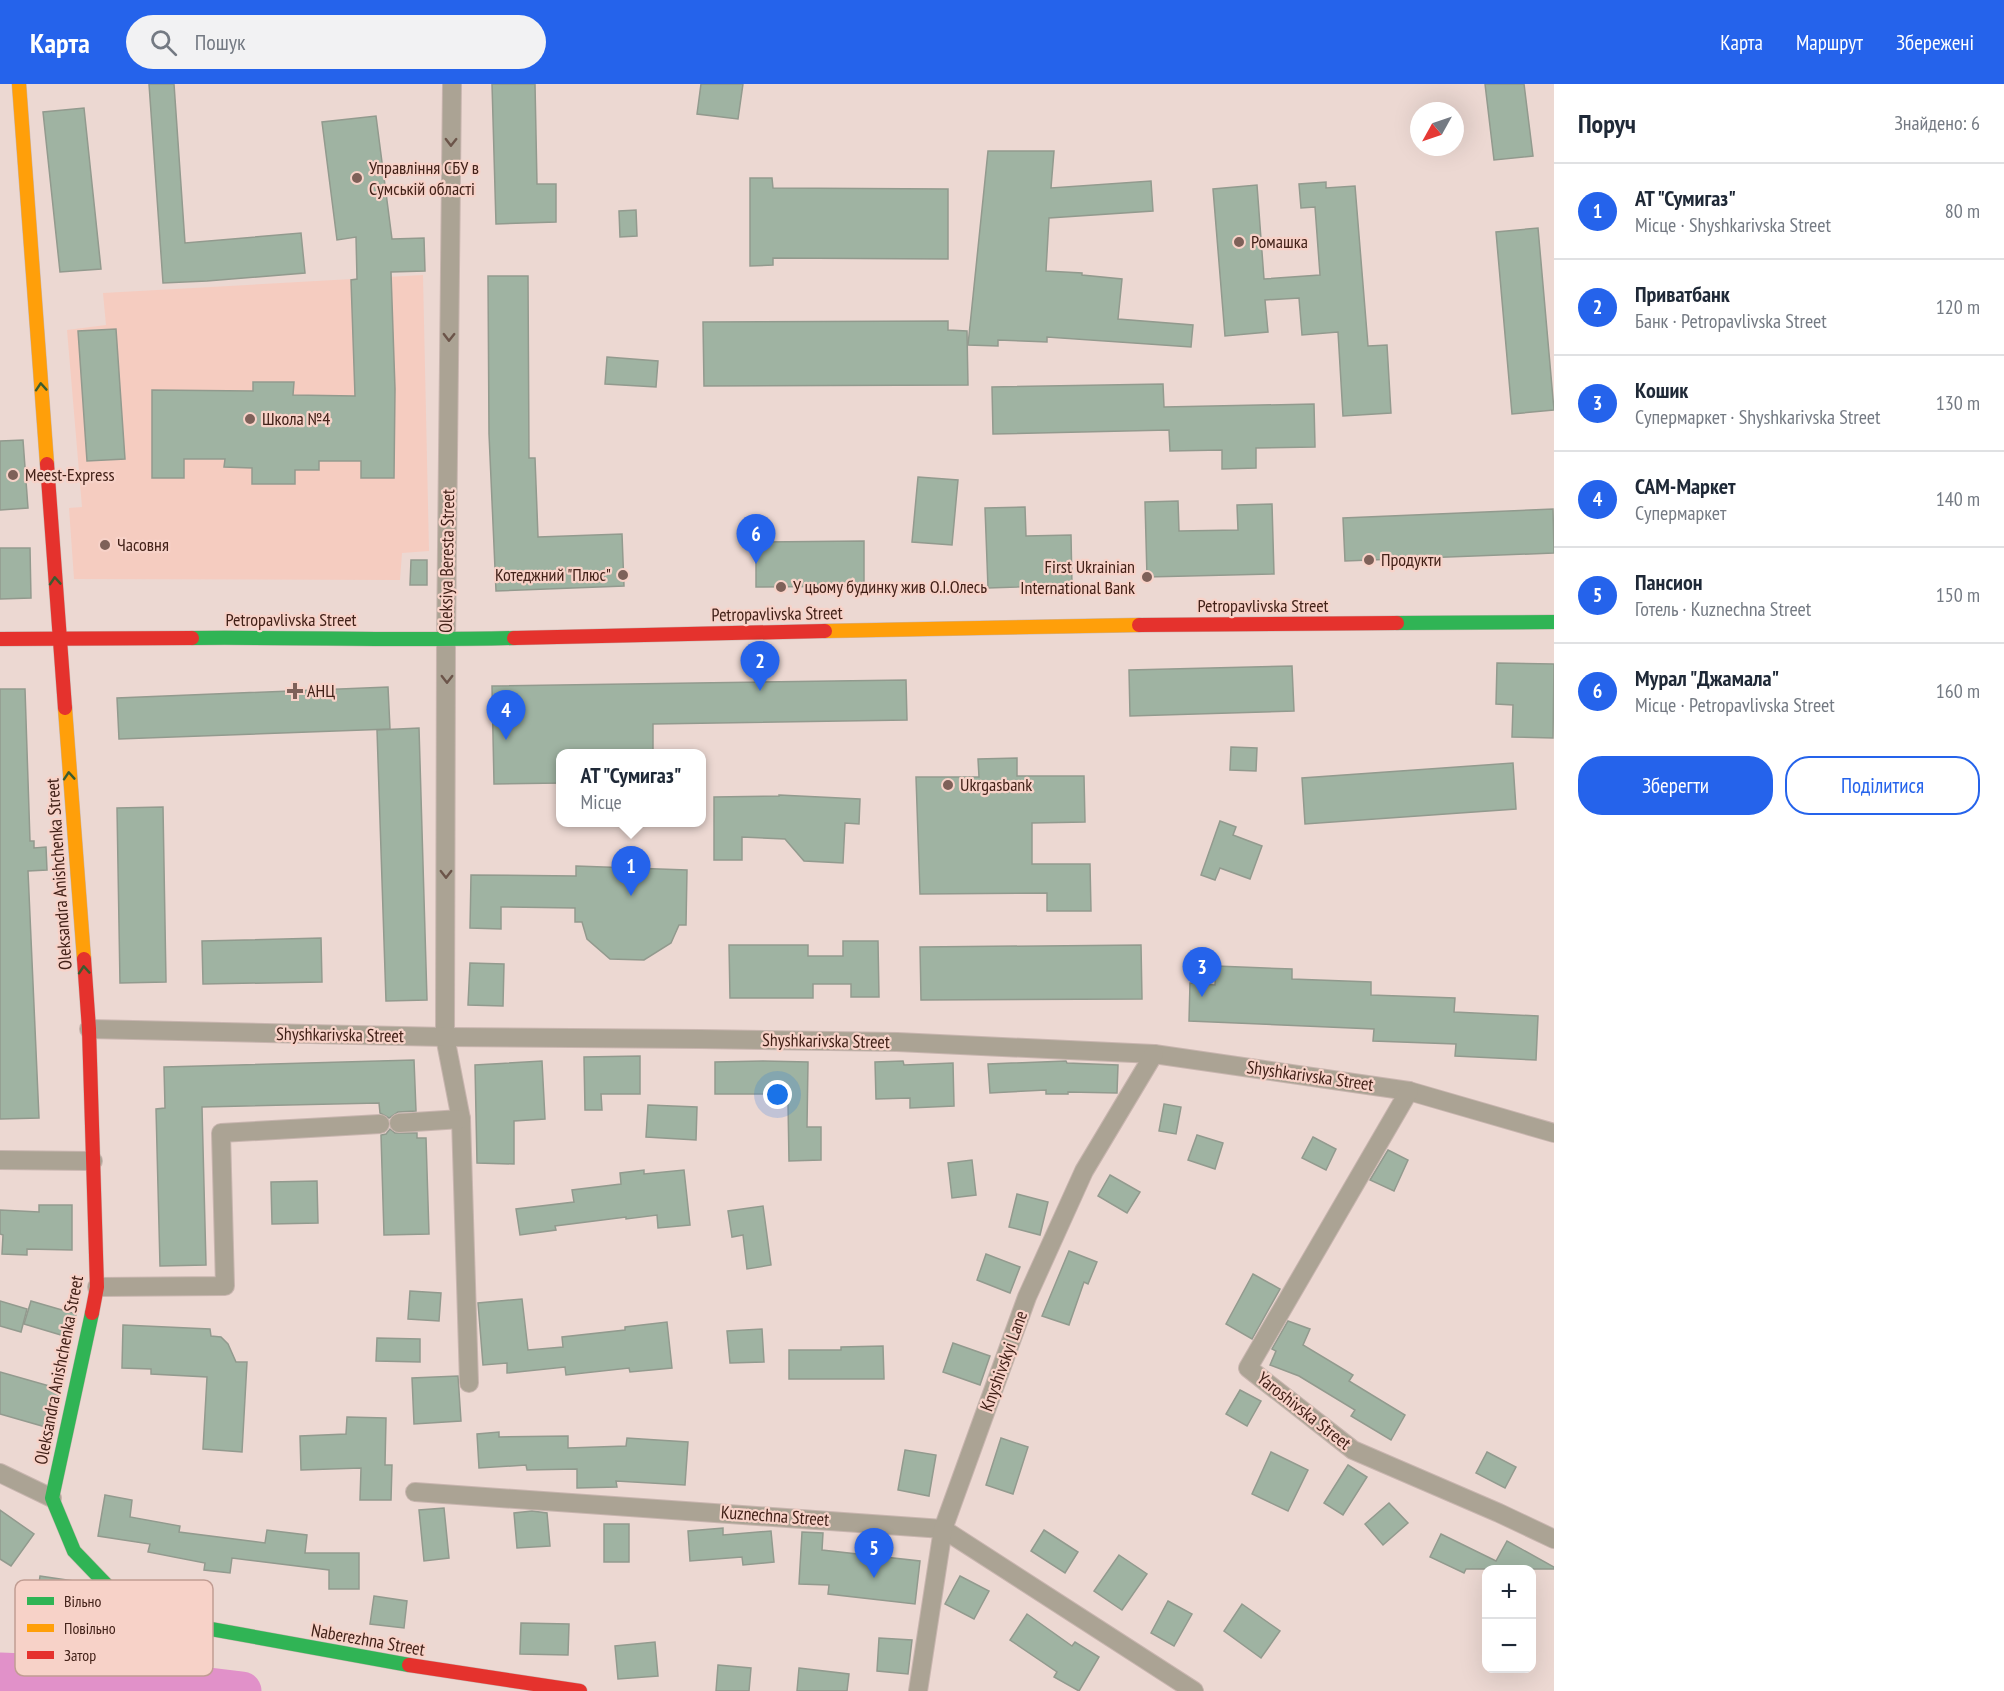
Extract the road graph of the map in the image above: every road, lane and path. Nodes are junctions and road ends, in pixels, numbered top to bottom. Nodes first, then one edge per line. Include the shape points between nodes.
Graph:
1 (19, 84) edge
2 (452, 84) edge
3 (1554, 622) edge
4 (59, 638) junction
5 (0, 639) edge
6 (446, 640) junction
7 (89, 1029) junction
8 (445, 1038) junction
9 (1154, 1054) junction
10 (1409, 1091) junction
11 (461, 1119) junction
12 (399, 1123) dead end
13 (380, 1124) dead end
14 (1554, 1132) edge
15 (0, 1160) edge
16 (93, 1161) junction
17 (97, 1287) junction
18 (469, 1383) dead end
19 (0, 1473) edge
20 (415, 1492) dead end
21 (52, 1498) junction
22 (943, 1528) junction
23 (1554, 1539) edge
24 (102, 1580) edge
25 (213, 1629) edge
26 (580, 1691) edge
27 (918, 1691) edge
28 (1194, 1691) edge

4 -> 1 street, Oleksandra Anishchenka Street
2 -> 6 street, Oleksiya Beresta Street
3 - 6 street, Petropavlivska Street via 1099,625
4 - 5 street, Petropavlivska Street
4 - 6 street, Petropavlivska Street
7 -> 4 street, Oleksandra Anishchenka Street
6 -> 8 street, Oleksiya Beresta Street
7 - 8 street, Shyshkarivska Street
7 - 16 street, Oleksandra Anishchenka Street
8 - 9 street, Shyshkarivska Street via 897,1042
8 - 11 street
9 - 10 street, Shyshkarivska Street
9 - 22 street, Knyshivskyi Lane via 1084,1171 1027,1298
10 - 14 street, Shyshkarivska Street
10 - 23 street, Yaroshivska Street via 1248,1368 1353,1450
11 - 12 street
11 - 18 street
13 - 17 street via 221,1133 225,1286
15 - 16 street
16 - 17 street, Oleksandra Anishchenka Street
17 - 21 street, Oleksandra Anishchenka Street
19 - 21 street
20 - 22 street, Kuznechna Street
21 - 24 street, Naberezhna Street via 74,1551
22 - 27 street, Knyshivskyi Lane
22 - 28 street, Kuznechna Street
25 - 26 street, Naberezhna Street via 441,1671

